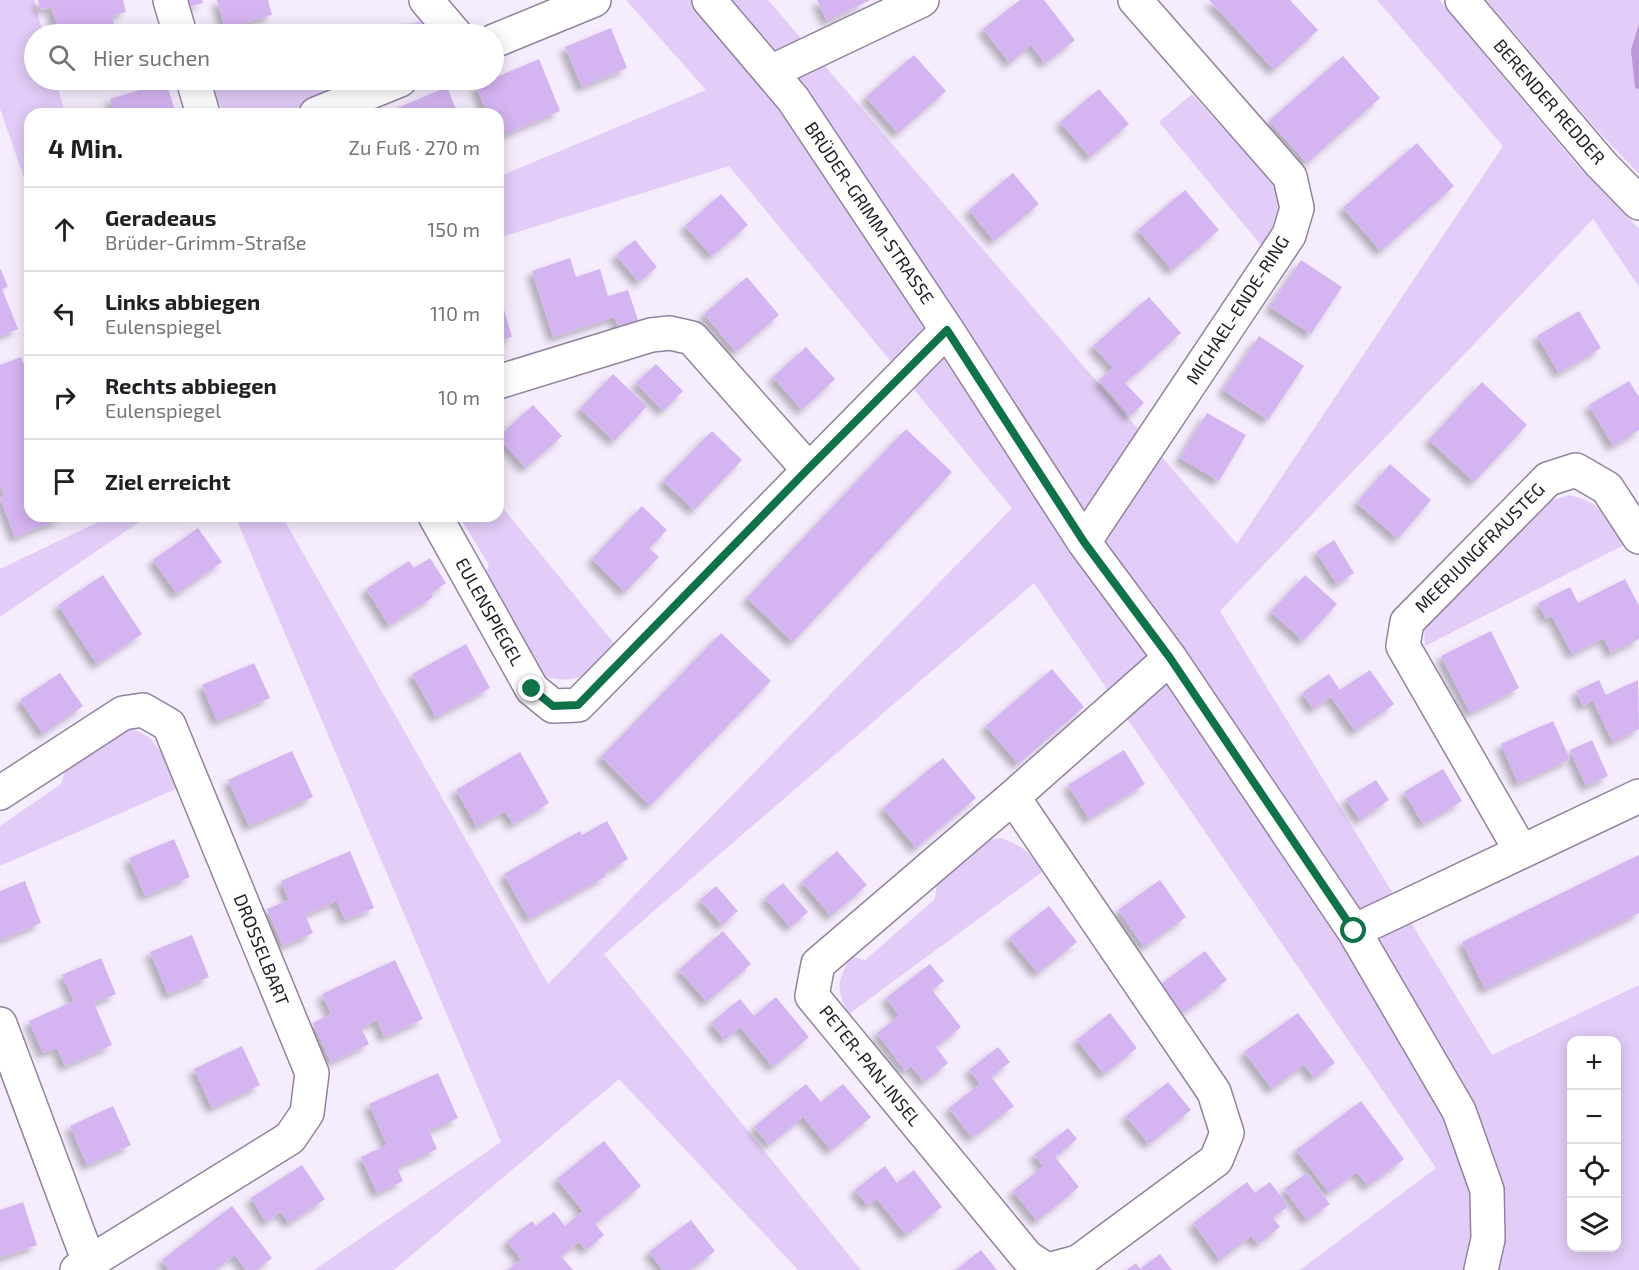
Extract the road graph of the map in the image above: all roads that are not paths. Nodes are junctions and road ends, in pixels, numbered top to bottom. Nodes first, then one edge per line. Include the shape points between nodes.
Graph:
1 (170, 0) edge
2 (426, 0) edge
3 (594, 0) edge
4 (709, 0) edge
5 (922, 0) edge
6 (1135, 0) edge
7 (1462, 0) edge
8 (177, 24) edge
9 (446, 24) edge
10 (504, 37) edge
11 (771, 72) junction
12 (196, 90) edge
13 (375, 90) edge
14 (201, 108) edge
15 (331, 108) edge
16 (1639, 203) edge
17 (947, 330) junction
18 (504, 380) edge
19 (808, 469) junction
20 (438, 522) edge
21 (1639, 537) edge
22 (1084, 542) junction
23 (1170, 658) junction
24 (0, 793) edge
25 (1639, 796) edge
26 (1013, 797) junction
27 (1521, 850) junction
28 (1354, 931) junction
29 (0, 1024) edge
30 (83, 1266) edge
31 (1048, 1270) edge
32 (1481, 1270) edge

1 - 8 street
2 - 9 street
3 - 10 street
4 - 11 street, BRÜDER-GRIMM-STRASSE
5 - 11 street
6 - 22 street, MICHAEL-ENDE-RING via 1290,177 1298,208 1289,235
7 - 16 street, BERENDER REDDER via 1601,164
11 - 17 street, BRÜDER-GRIMM-STRASSE
12 - 14 street
13 - 15 street
17 - 19 street, EULENSPIEGEL
17 - 22 street, BRÜDER-GRIMM-STRASSE
18 - 19 street via 651,335 670,333 692,338
19 - 20 street, EULENSPIEGEL via 578,705 553,706 532,689
21 - 27 street, MEERJUNGFRAUSTEG via 1607,488 1576,470 1548,479 1407,622 1403,646
22 - 23 street, BRÜDER-GRIMM-STRASSE
23 - 26 street, PETER-PAN-INSEL
23 - 28 street, BRÜDER-GRIMM-STRASSE
24 - 30 street, DROSSELBART via 123,713 143,710 169,725 312,1073 307,1113 290,1138
25 - 27 street
26 - 31 street, PETER-PAN-INSEL via 1214,1092 1227,1133 1216,1160 1078,1262
26 - 31 street, PETER-PAN-INSEL via 818,964 812,996 1027,1257
27 - 28 street
28 - 32 street, BRÜDER-GRIMM-STRASSE via 1459,1111 1487,1190 1488,1239
29 - 30 street, DROSSELBART

